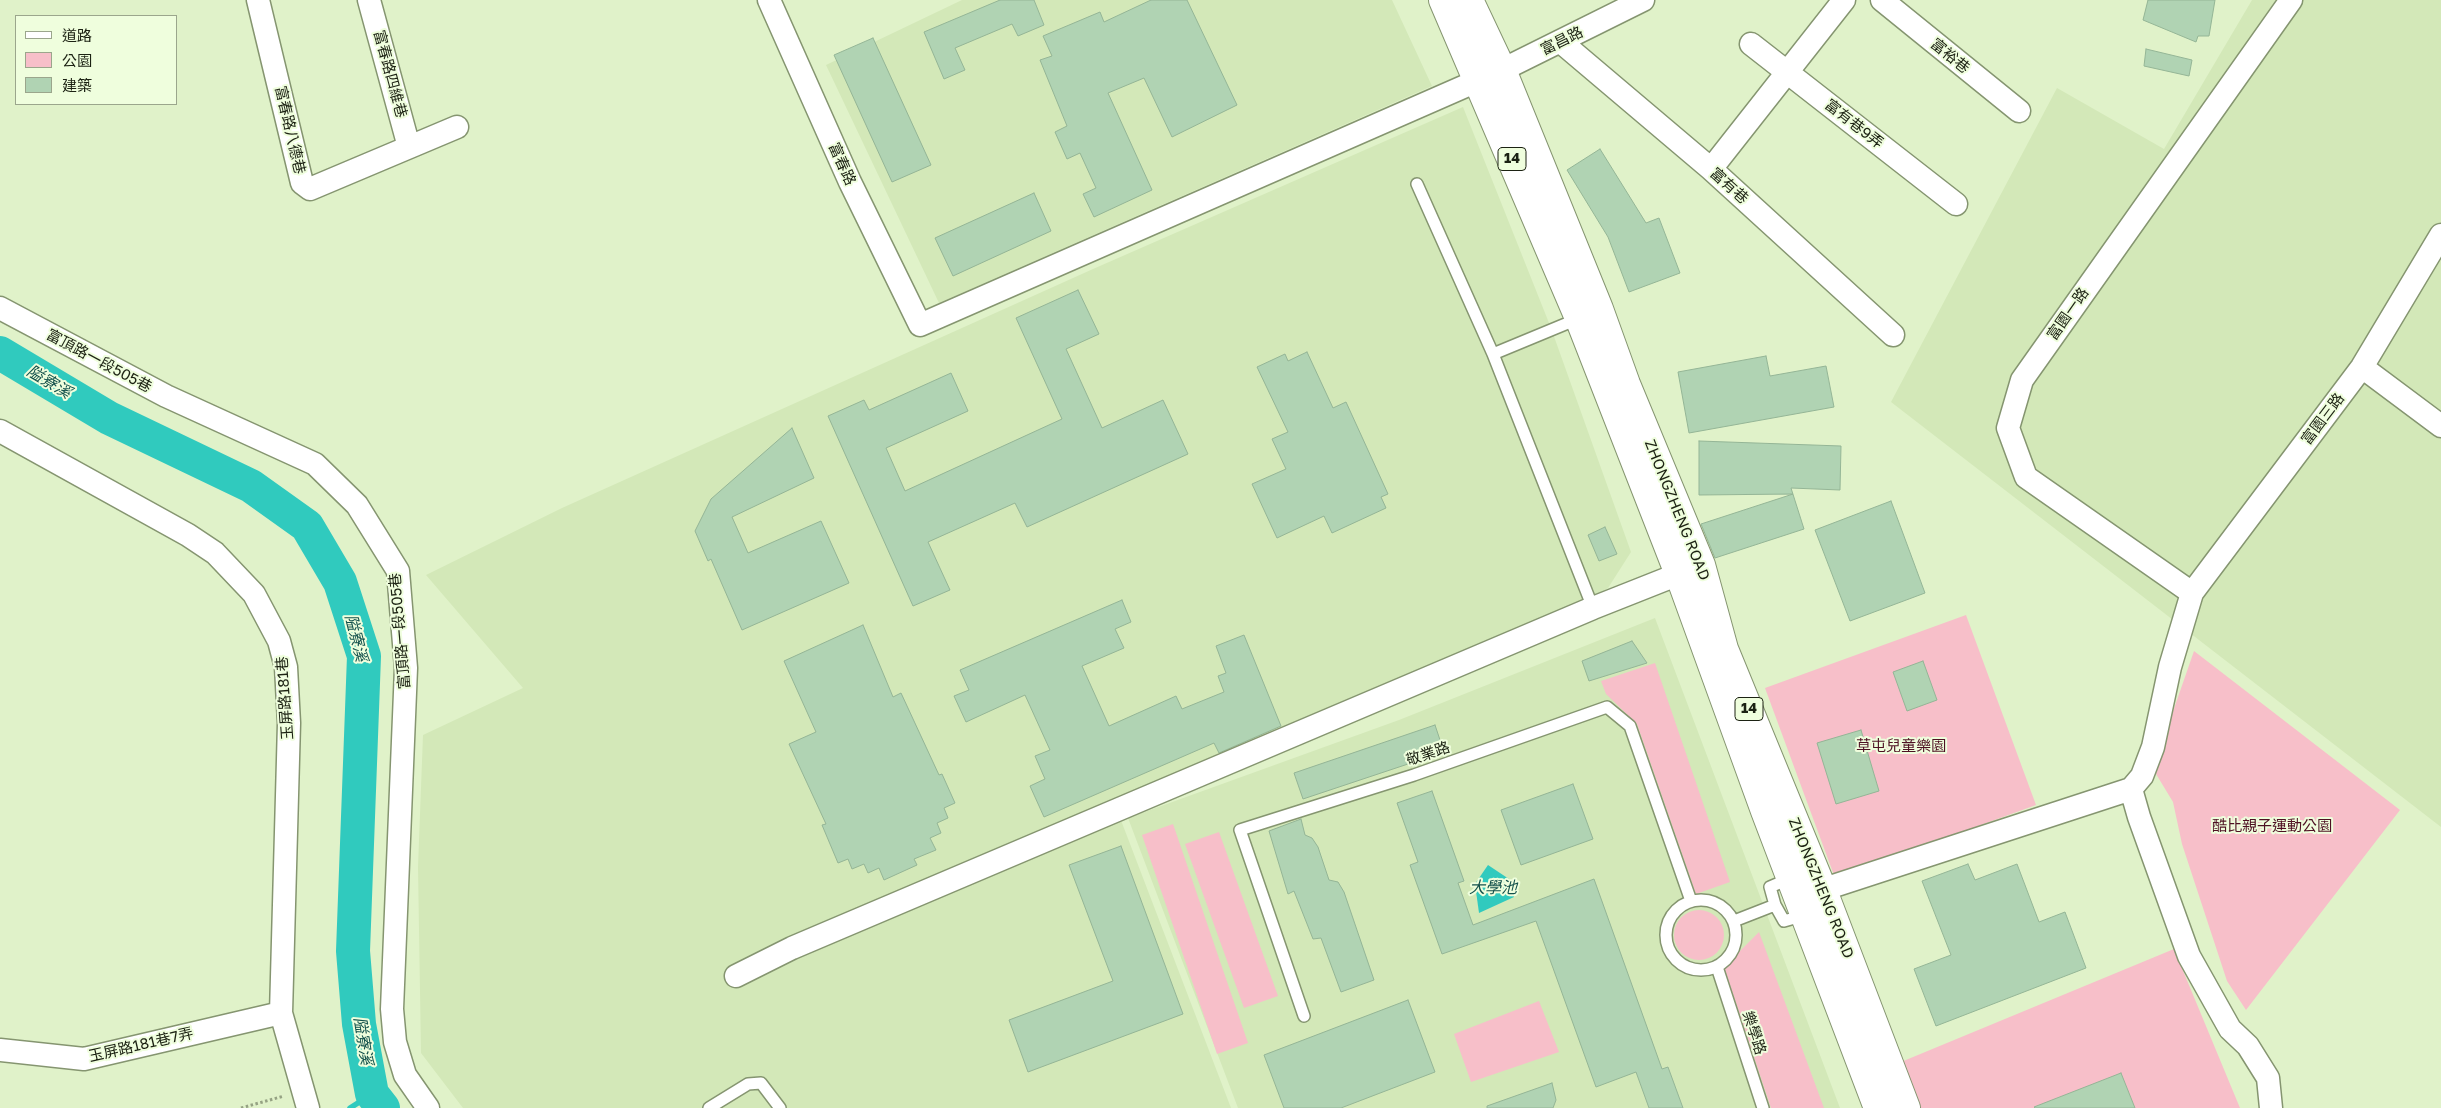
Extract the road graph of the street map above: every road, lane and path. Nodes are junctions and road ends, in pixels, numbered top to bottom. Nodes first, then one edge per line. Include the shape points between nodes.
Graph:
1 (258, 0) edge
2 (370, 0) edge
3 (770, 0) edge
4 (1444, 0) edge
5 (1469, 0) edge
6 (1644, 0) edge
7 (1844, 0) edge
8 (1882, 0) edge
9 (2291, 0) edge
10 (1561, 42) junction
11 (1751, 44) dead end
12 (1786, 71) junction
13 (1490, 75) junction
14 (2019, 111) dead end
15 (457, 127) dead end
16 (410, 147) junction
17 (1711, 169) junction
18 (1417, 184) dead end
19 (1956, 204) dead end
20 (2441, 236) edge
21 (0, 308) edge
22 (1589, 313) junction
23 (920, 325) joint
24 (1893, 335) dead end
25 (1493, 354) junction
26 (2362, 367) junction
27 (2441, 426) edge
28 (0, 431) edge
29 (1690, 569) junction
30 (2192, 593) junction
31 (1593, 608) junction
32 (2131, 788) junction
33 (1798, 897) junction
34 (1691, 901) junction
35 (1734, 921) junction
36 (1717, 967) junction
37 (736, 976) dead end
38 (281, 1013) junction
39 (1304, 1016) dead end
40 (0, 1050) edge
41 (305, 1100) edge
42 (241, 1108) edge
43 (428, 1108) edge
44 (709, 1108) edge
45 (780, 1108) edge
46 (1763, 1108) edge
47 (1878, 1108) edge
48 (1906, 1108) edge
49 (2271, 1108) edge

1 - 16 street, 富春路八德巷 via 302,183 310,189
2 - 16 street, 富春路四維巷
3 - 23 street, 富春路 via 850,182
4 - 13 main road, ZHONGZHENG ROAD / 14
5 - 13 main road, ZHONGZHENG ROAD / 14
6 - 10 street, 富昌路
7 - 12 street
8 - 14 street, 富裕巷
9 - 30 street, 富園一路 via 2022,380 2008,428 2026,477
10 - 13 street, 富昌路
10 - 17 street, 富有巷
11 - 12 street, 富有巷9弄
12 - 17 street
12 - 19 street, 富有巷9弄
13 - 22 main road, ZHONGZHENG ROAD / 14
13 - 23 street, 富昌路
15 - 16 street, 富春路八德巷
17 - 24 street, 富有巷
18 - 25 lane
20 - 26 street, 富園三路
21 - 43 street, 富頂路一段505巷 via 166,396 315,464 357,505 398,571 406,668 392,1009 395,1042 405,1076
22 - 25 lane
22 - 29 main road, ZHONGZHENG ROAD / 14 via 1626,384
25 - 31 lane
26 - 27 street
26 - 30 street, 富園三路
28 - 38 street, 玉屏路181巷 via 188,534 215,553 254,594 270,620 286,667 289,723
29 - 31 street
29 - 33 main road, ZHONGZHENG ROAD / 14
30 - 32 street via 2170,667 2153,747 2142,776
31 - 37 street via 792,948
32 - 33 street
32 - 49 street via 2189,956 2230,1029 2248,1046 2268,1078
33 - 35 lane
33 - 47 main road, ZHONGZHENG ROAD / 14
33 - 48 main road, ZHONGZHENG ROAD / 14
34 - 35 lane via 1715,902
34 - 36 lane via 1672,914 1667,925 1668,949 1685,966 1701,970
34 - 39 lane, 敬業路 via 1630,726 1608,707 1414,775 1240,830
35 - 36 lane via 1736,941 1732,951
36 - 46 lane, 樂學路
38 - 40 street, 玉屏路181巷7弄 via 84,1058
38 - 41 street, 玉屏路181巷
41 - 42 path
44 - 45 lane via 748,1084 761,1083

